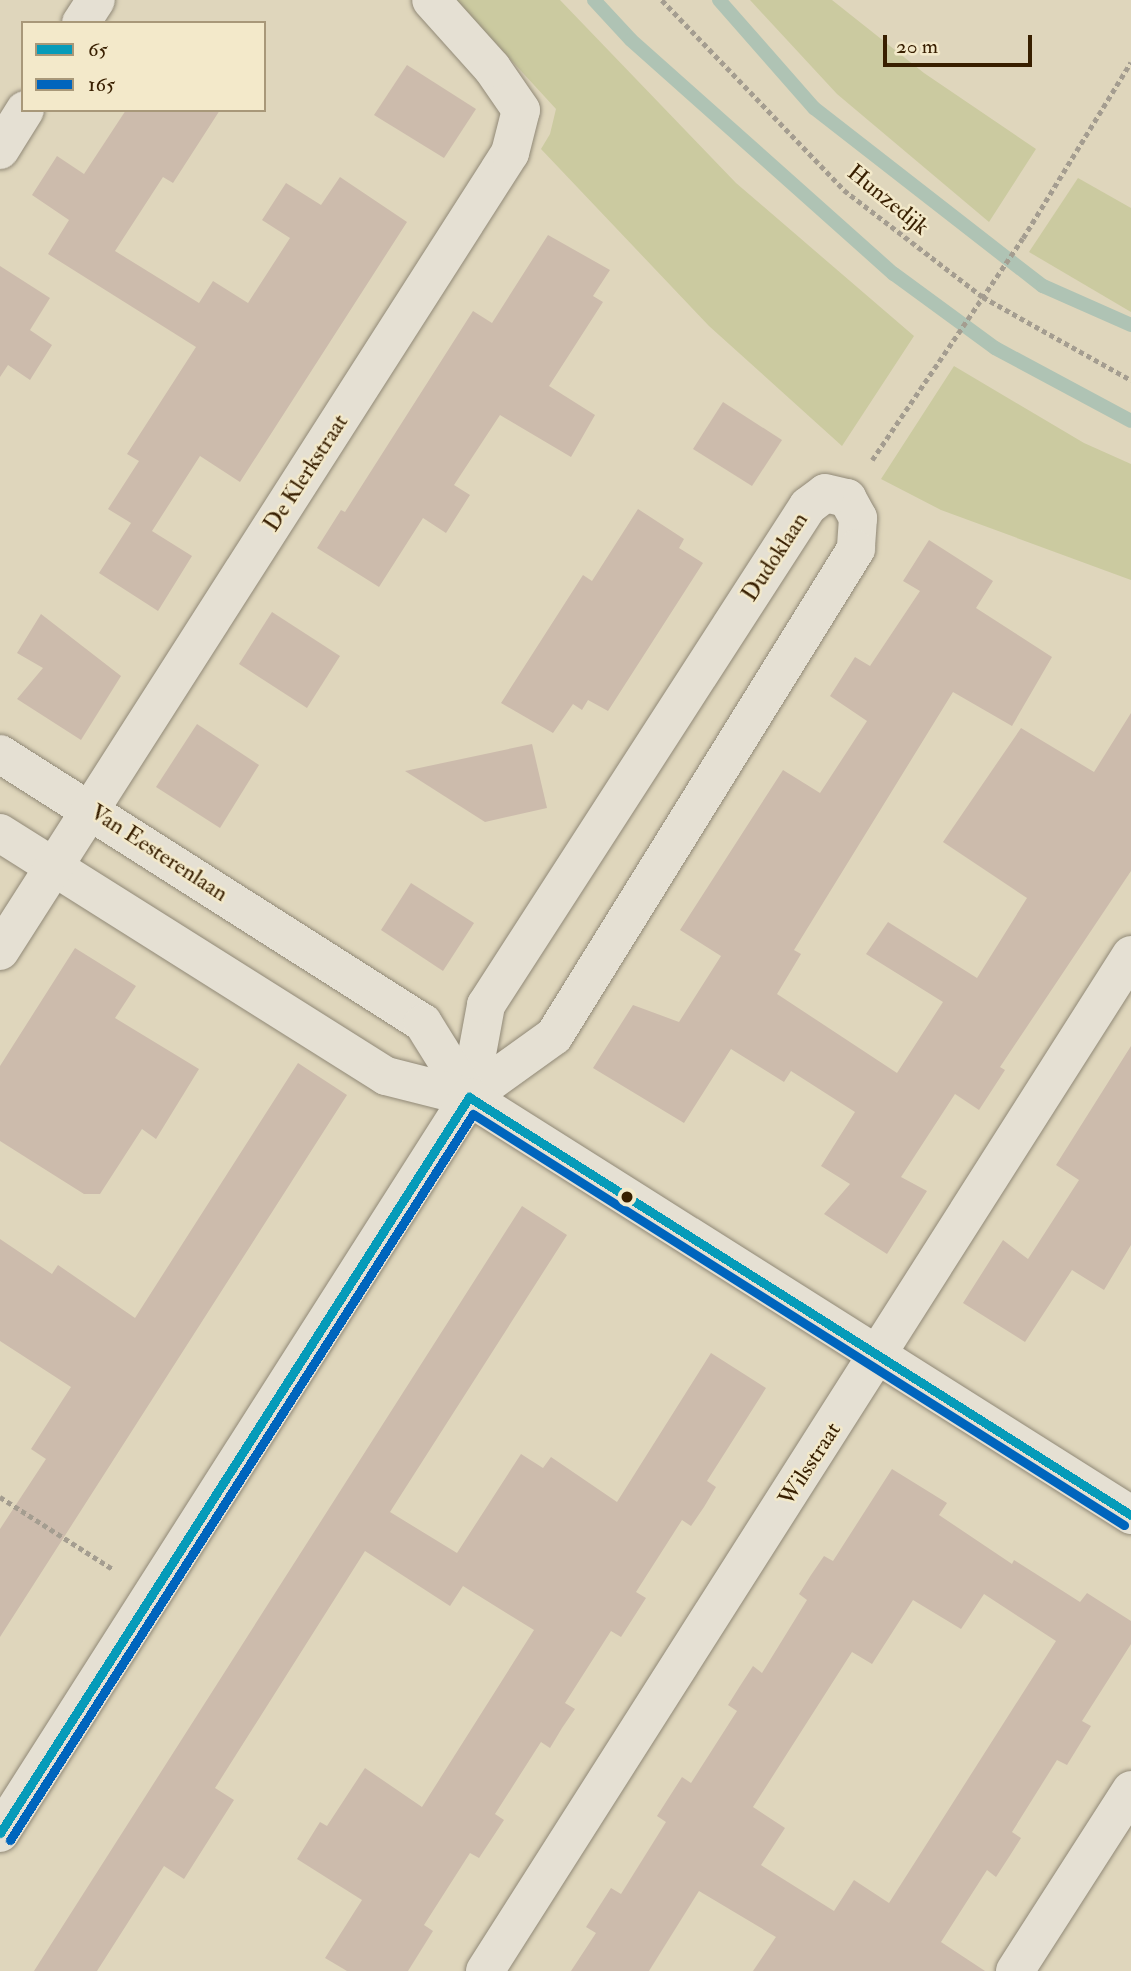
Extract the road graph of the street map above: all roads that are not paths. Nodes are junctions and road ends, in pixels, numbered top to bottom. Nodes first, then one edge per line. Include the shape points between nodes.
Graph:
1 (96, 0) edge
2 (431, 0) edge
3 (82, 21) edge
4 (24, 112) edge
5 (0, 150) edge
6 (0, 754) edge
7 (91, 810) junction
8 (0, 833) edge
9 (53, 867) junction
10 (0, 951) edge
11 (1131, 956) edge
12 (470, 1097) junction
13 (880, 1354) junction
14 (1131, 1515) edge
15 (1131, 1790) edge
16 (0, 1833) edge
17 (485, 1971) edge
18 (1015, 1971) edge

1 - 3 street
2 - 7 street, De Klerkstraat via 492,68 521,110 510,153
4 - 5 street
6 - 7 street, Van Eesterenlaan
7 - 9 street, De Klerkstraat
7 - 12 street, Van Eesterenlaan via 423,1023
8 - 9 street
9 - 10 street, De Klerkstraat
9 - 12 street via 386,1076
11 - 13 street, Wilsstraat
12 - 12 street, Dudoklaan via 554,1036 856,549 858,518 846,498 825,493 808,506 486,1005
12 - 13 street
12 - 16 street
13 - 14 street
13 - 17 street, Wilsstraat
15 - 18 street

